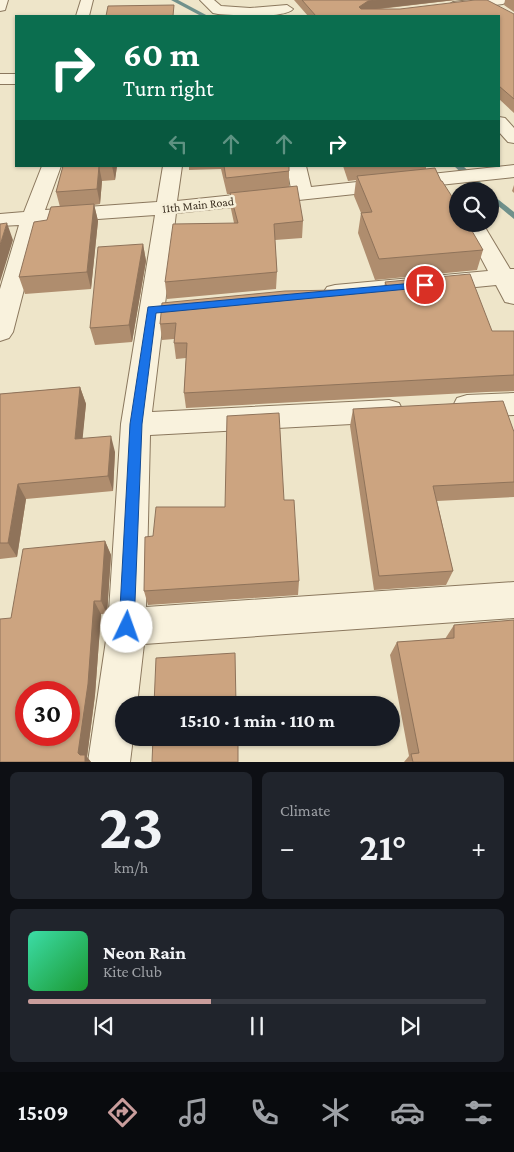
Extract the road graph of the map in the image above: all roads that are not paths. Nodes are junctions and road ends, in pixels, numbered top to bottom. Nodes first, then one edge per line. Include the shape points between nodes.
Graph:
1 (2, 0) edge
2 (87, 0) edge
3 (206, 0) edge
4 (501, 6) edge
5 (0, 7) edge
6 (287, 8) edge
7 (439, 8) edge
8 (83, 15) edge
9 (0, 79) edge
10 (15, 79) edge
11 (500, 123) edge
12 (514, 138) edge
13 (52, 167) edge
14 (173, 167) edge
15 (296, 167) edge
16 (514, 171) edge
17 (447, 177) junction
18 (450, 182) edge
19 (302, 194) junction
20 (166, 208) junction
21 (32, 217) junction
22 (0, 220) edge
23 (478, 232) edge
24 (511, 283) edge
25 (318, 294) edge
26 (0, 332) edge
27 (514, 404) edge
28 (444, 408) edge
29 (414, 409) edge
30 (136, 424) junction
31 (514, 600) edge
32 (127, 627) junction
33 (108, 762) edge

1 - 5 street
2 - 8 street
3 - 6 street via 218,10 250,12
4 - 7 street via 485,2
9 - 10 street
11 - 12 street
13 - 21 street
14 - 20 street
15 - 19 street
16 - 17 street, 11th Main Road
17 - 18 street
17 - 19 street, 11th Main Road
19 - 20 street, 11th Main Road
20 - 21 street, 11th Main Road
20 - 30 street via 161,309
21 - 22 street, 11th Main Road
21 - 26 street
23 - 24 street
24 - 25 street
27 - 28 street
29 - 30 street
30 - 32 street
31 - 32 street
32 - 33 street

